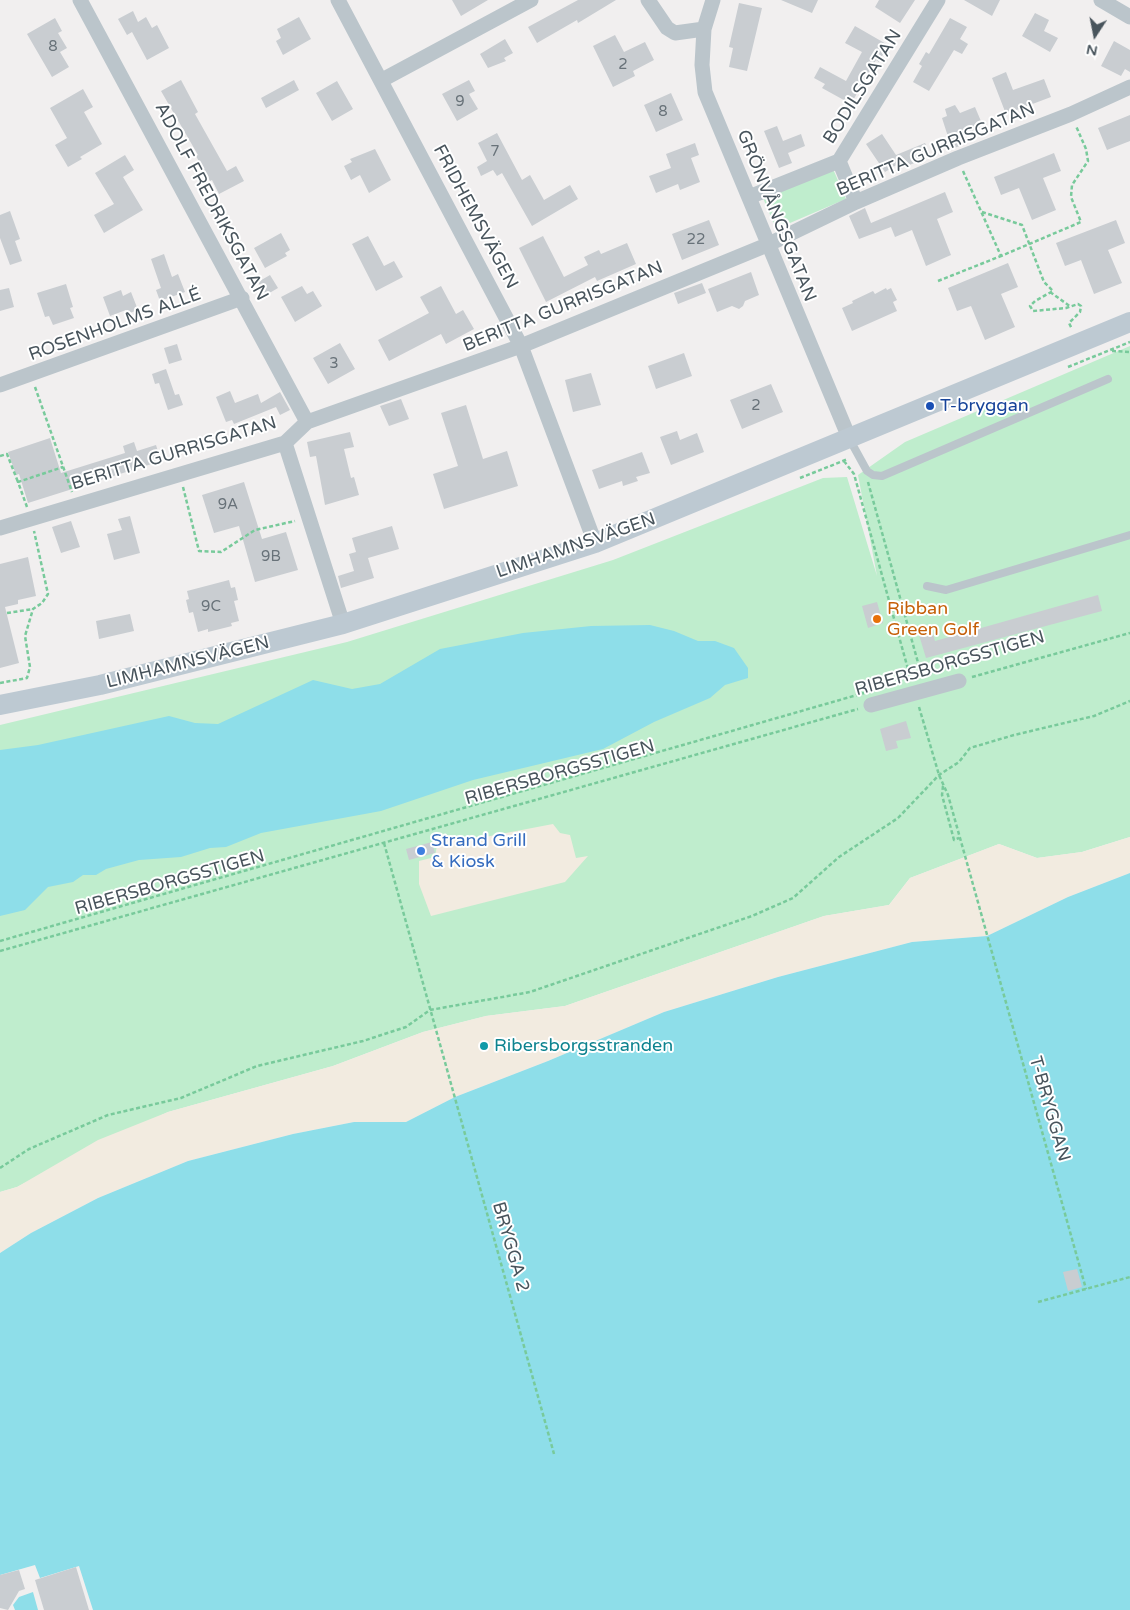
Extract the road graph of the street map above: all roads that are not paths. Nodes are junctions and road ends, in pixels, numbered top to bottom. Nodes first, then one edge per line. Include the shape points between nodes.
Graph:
1 (80, 0) edge
2 (338, 0) edge
3 (531, 0) edge
4 (648, 0) edge
5 (713, 0) edge
6 (938, 0) edge
7 (1101, 0) edge
8 (1130, 17) edge
9 (704, 29) junction
10 (382, 80) junction
11 (1130, 87) edge
12 (839, 161) junction
13 (749, 197) junction
14 (856, 202) junction
15 (767, 245) junction
16 (242, 298) junction
17 (1130, 322) edge
18 (521, 346) junction
19 (1108, 378) dead end
20 (0, 385) edge
21 (307, 422) junction
22 (850, 440) junction
23 (285, 443) junction
24 (0, 528) edge
25 (1130, 535) edge
26 (595, 543) junction
27 (927, 586) dead end
28 (343, 624) junction
29 (959, 681) road end
30 (0, 705) edge
31 (871, 705) road end

1 - 16 street, ADOLF FREDRIKSGATAN
2 - 10 street, FRIDHEMSVÄGEN
3 - 10 street
4 - 9 street via 667,28 675,33
5 - 9 street, GRÖNVÅNGSGATAN
6 - 12 street, BODILSGATAN
7 - 8 street
9 - 13 street, GRÖNVÅNGSGATAN via 702,65 705,92
10 - 18 street, FRIDHEMSVÄGEN
11 - 14 street, BERITTA GURRISGATAN
12 - 13 street, BODILSGATAN
12 - 14 street
13 - 15 street, GRÖNVÅNGSGATAN
14 - 15 street, BERITTA GURRISGATAN
15 - 18 street, BERITTA GURRISGATAN
15 - 22 street, GRÖNVÅNGSGATAN
16 - 20 street, ROSENHOLMS ALLÉ
16 - 21 street, ADOLF FREDRIKSGATAN
17 - 22 main road, LIMHAMNSVÄGEN
18 - 21 street, BERITTA GURRISGATAN
18 - 26 street, FRIDHEMSVÄGEN
19 - 22 lane via 882,476 867,471
21 - 23 street, BERITTA GURRISGATAN
22 - 26 main road, LIMHAMNSVÄGEN
23 - 24 street, BERITTA GURRISGATAN
23 - 28 street
25 - 27 lane via 946,590
26 - 28 main road, LIMHAMNSVÄGEN
28 - 30 main road, LIMHAMNSVÄGEN via 100,685
29 - 31 street, RIBERSBORGSSTIGEN via 917,687

